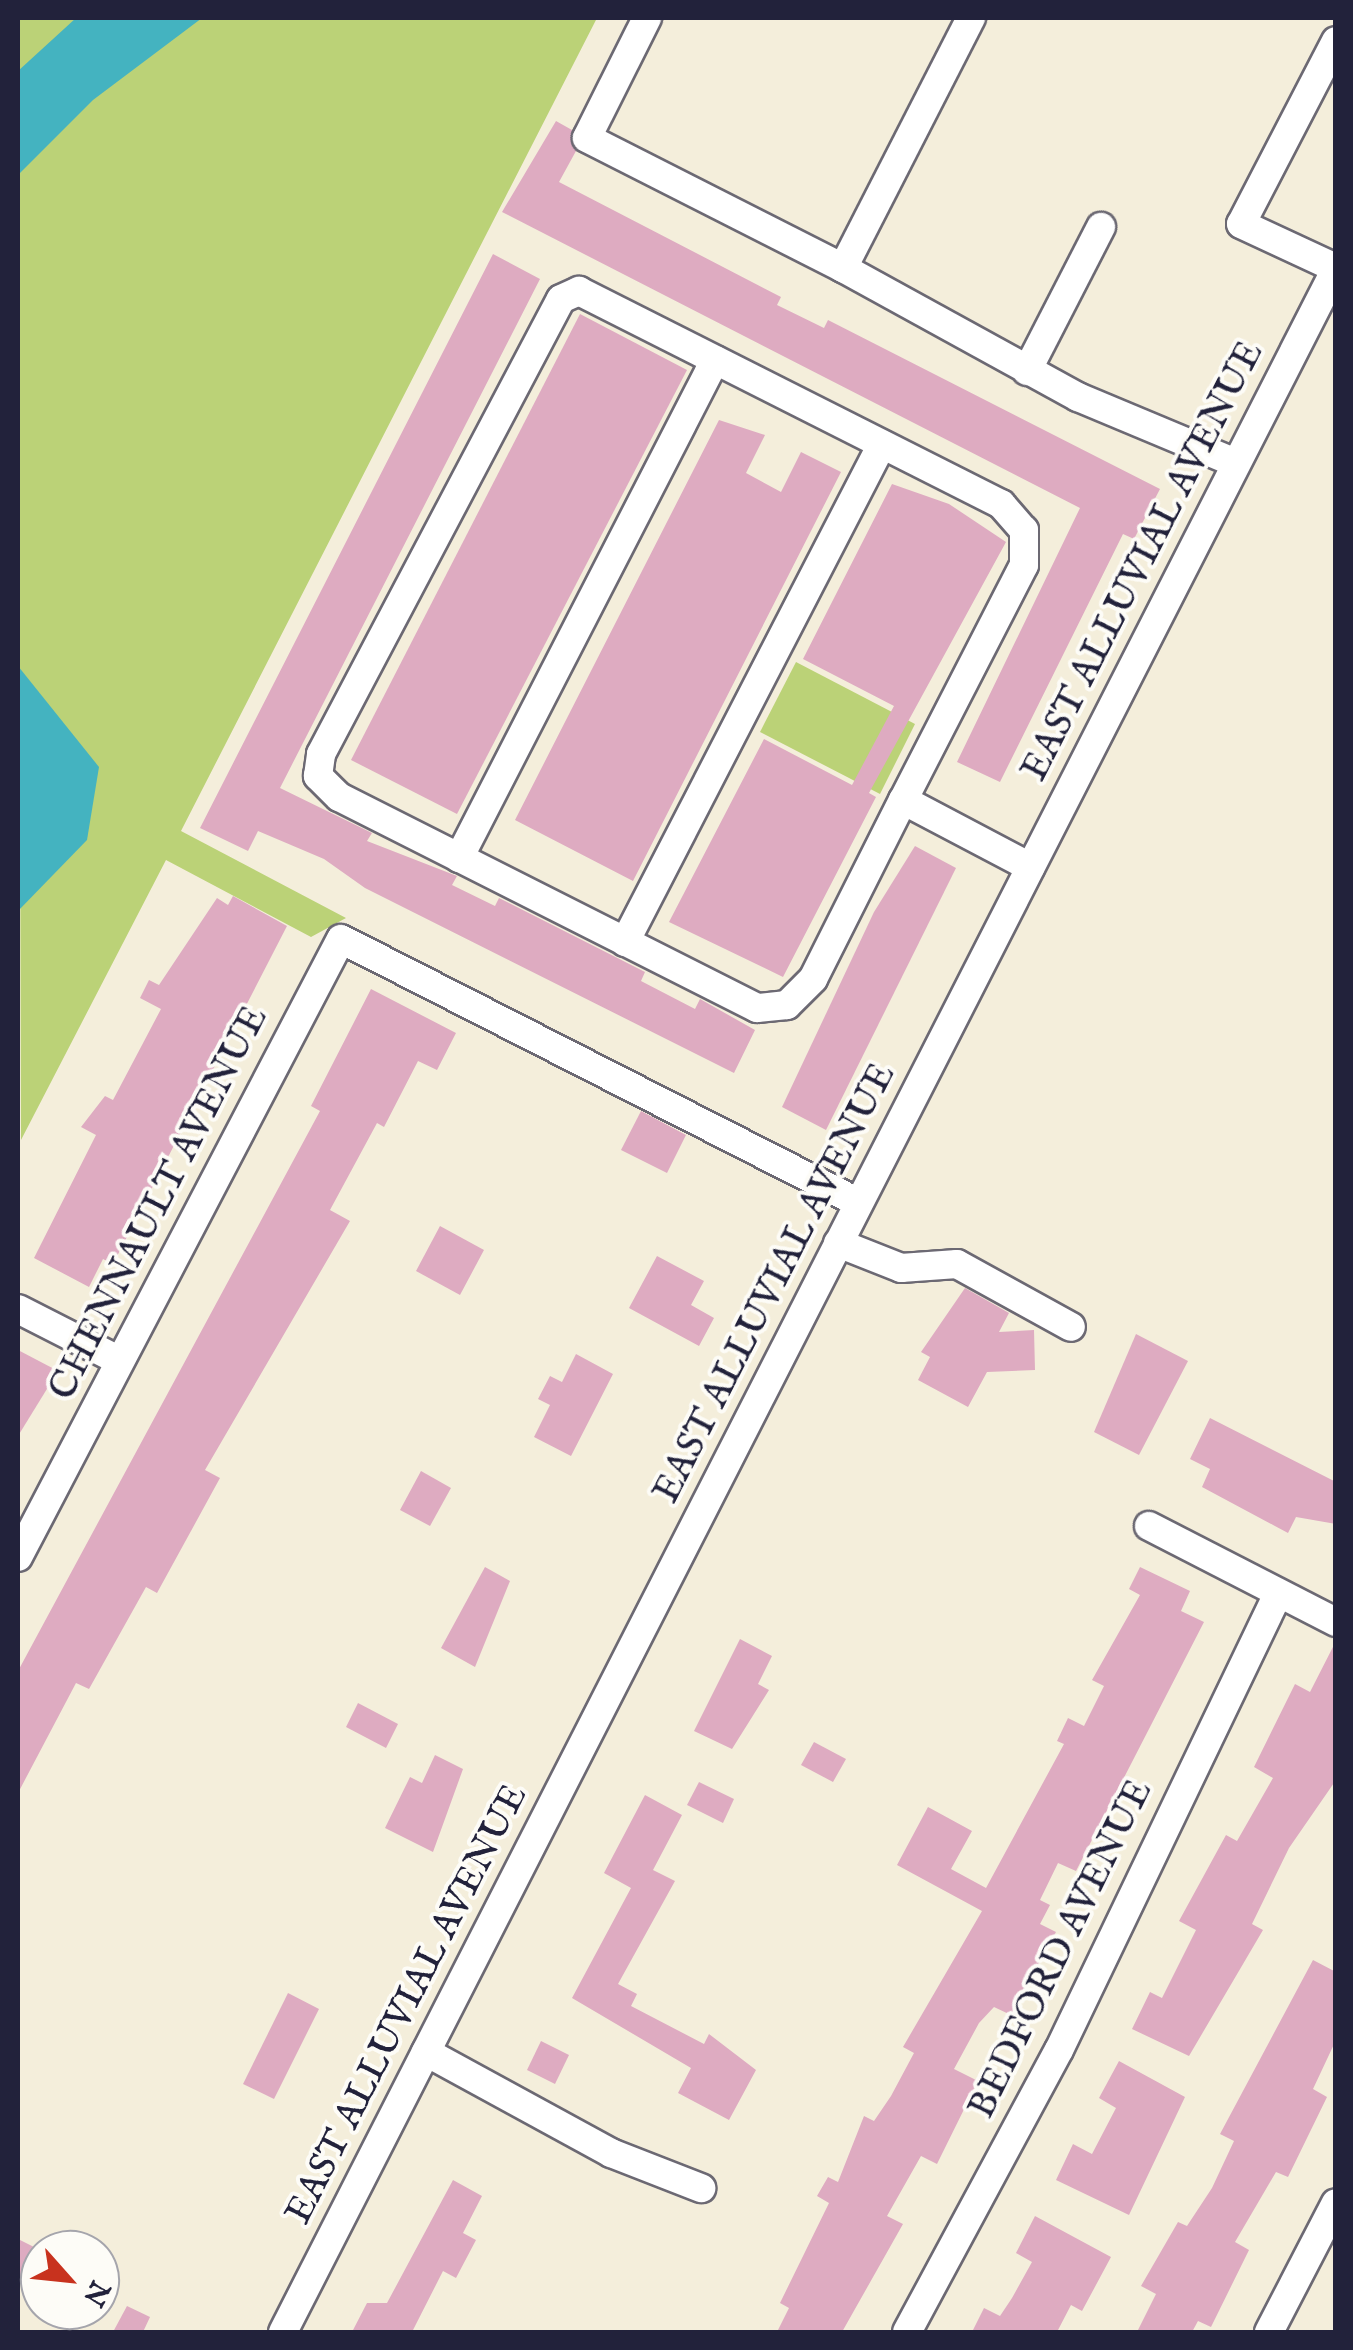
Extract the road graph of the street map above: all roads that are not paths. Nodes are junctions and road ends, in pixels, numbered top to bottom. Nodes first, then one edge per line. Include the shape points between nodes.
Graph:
1 (647, 18) edge
2 (970, 18) edge
3 (1336, 41) edge
4 (1102, 226) dead end
5 (843, 268) junction
6 (1336, 269) edge
7 (715, 360) junction
8 (1026, 371) junction
9 (882, 444) junction
10 (1236, 464) junction
11 (903, 800) junction
12 (459, 858) junction
13 (1030, 867) junction
14 (625, 942) junction
15 (859, 1203) junction
16 (838, 1243) junction
17 (18, 1309) edge
18 (1071, 1327) dead end
19 (120, 1361) junction
20 (1149, 1526) dead end
21 (18, 1557) edge
22 (1277, 1596) junction
23 (1336, 1622) edge
24 (426, 2052) junction
25 (702, 2188) dead end
26 (1336, 2203) edge
27 (282, 2332) edge
28 (907, 2332) edge
29 (1270, 2332) edge

1 - 5 street via 587,138
2 - 5 street
3 - 6 street via 1241,224
4 - 8 street
5 - 8 street
6 - 10 street, EAST ALLUVIAL AVENUE
7 - 9 street
7 - 12 street
7 - 12 street via 579,291 542,322 320,754 318,776 339,798
8 - 10 street
9 - 11 street via 1001,504 1024,530 1024,565
9 - 14 street
10 - 13 street, EAST ALLUVIAL AVENUE
11 - 13 street
11 - 14 street via 813,978 787,1005 758,1008
12 - 14 street
13 - 15 street, EAST ALLUVIAL AVENUE
15 - 16 street, EAST ALLUVIAL AVENUE
15 - 19 street, CHENNAULT AVENUE via 341,939
16 - 18 street via 901,1268 957,1264
16 - 24 street, EAST ALLUVIAL AVENUE
17 - 19 street
19 - 21 street, CHENNAULT AVENUE
20 - 22 street
22 - 23 street
22 - 28 street, BEDFORD AVENUE via 1051,2067
24 - 25 street via 611,2152
24 - 27 street, EAST ALLUVIAL AVENUE
26 - 29 street

